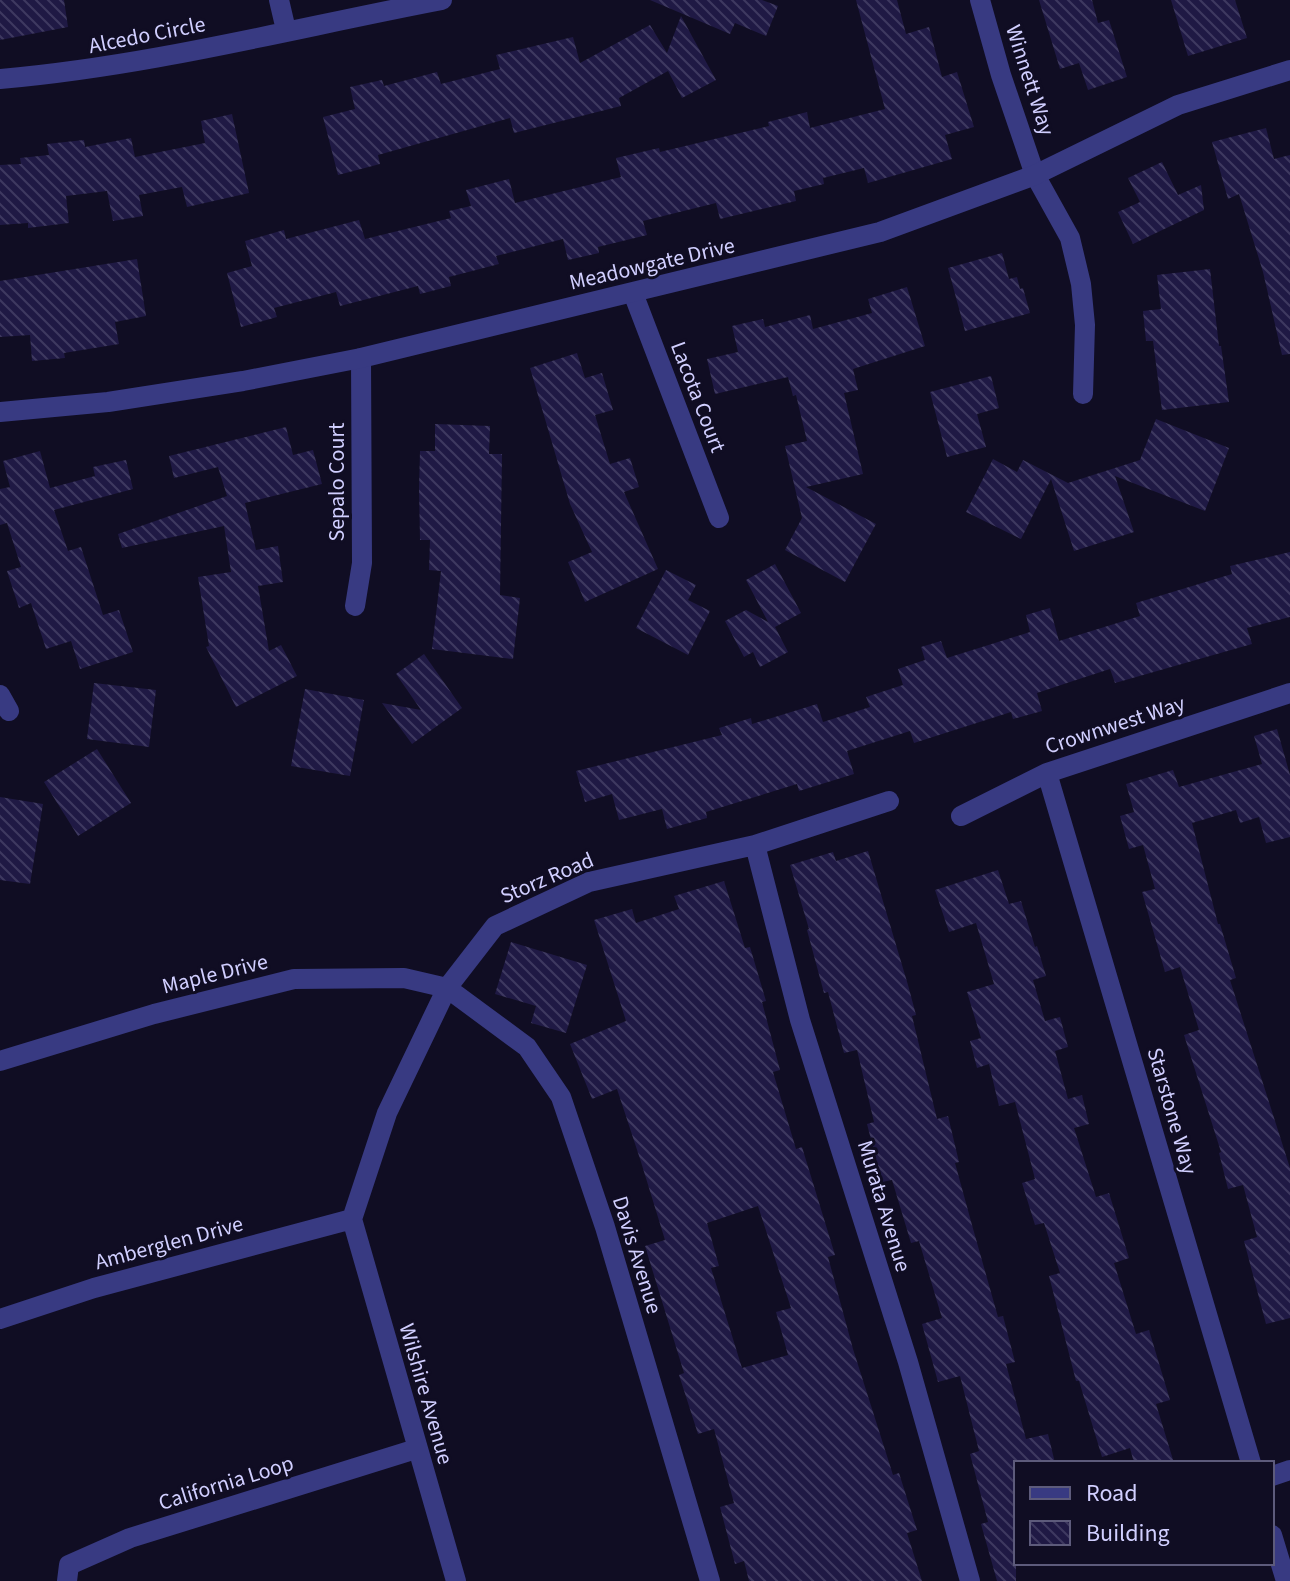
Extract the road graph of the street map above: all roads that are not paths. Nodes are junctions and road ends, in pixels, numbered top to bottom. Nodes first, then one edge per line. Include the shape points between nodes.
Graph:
1 (279, 0) edge
2 (442, 0) edge
3 (980, 0) edge
4 (286, 30) junction
5 (1290, 70) edge
6 (0, 79) edge
7 (1035, 175) junction
8 (633, 293) junction
9 (361, 358) junction
10 (1083, 394) dead end
11 (0, 412) edge
12 (719, 518) dead end
13 (355, 606) dead end
14 (1290, 693) edge
15 (1047, 773) junction
16 (889, 801) dead end
17 (961, 816) dead end
18 (755, 845) junction
19 (447, 988) junction
20 (0, 1061) edge
21 (352, 1219) junction
22 (0, 1319) edge
23 (416, 1449) junction
24 (1250, 1461) edge
25 (1274, 1542) edge
26 (67, 1581) edge
27 (456, 1581) edge
28 (710, 1581) edge
29 (970, 1581) edge
30 (1286, 1581) edge

1 - 4 street
2 - 4 street, Alcedo Circle
3 - 7 street, Winnett Way
4 - 6 street, Alcedo Circle via 160,59
5 - 7 street, Meadowgate Drive via 1178,105
7 - 8 street, Meadowgate Drive via 880,232
7 - 10 street, Winnett Way via 1070,238 1081,284
8 - 9 street, Meadowgate Drive
8 - 12 street, Lacota Court
9 - 11 street, Meadowgate Drive via 108,402
9 - 13 street, Sepalo Court via 362,563
14 - 15 street, Crownwest Way
15 - 17 street, Crownwest Way
15 - 24 street, Starstone Way
16 - 18 street, Storz Road
18 - 19 street, Storz Road via 589,882 495,926
18 - 29 street, Murata Avenue via 800,1020 908,1362
19 - 20 street, Maple Drive via 404,978 294,979
19 - 21 street, Storz Road via 387,1113
19 - 28 street, Davis Avenue via 527,1047 561,1097
21 - 22 street, Amberglen Drive via 94,1288
21 - 23 street, Wilshire Avenue
23 - 26 street, California Loop via 130,1538 69,1565
23 - 27 street, Wilshire Avenue
25 - 30 street

